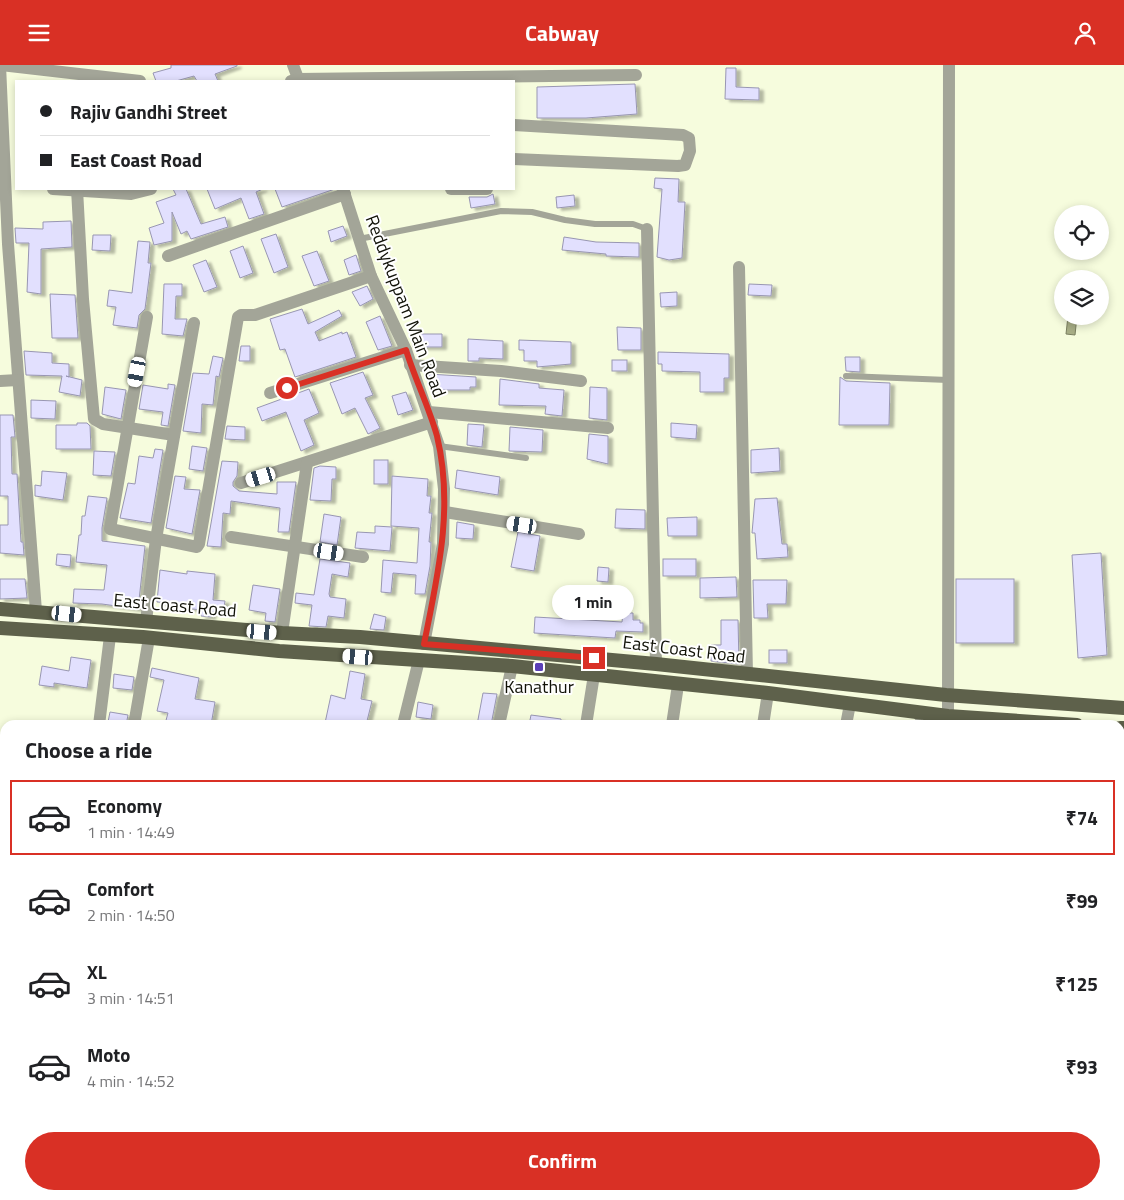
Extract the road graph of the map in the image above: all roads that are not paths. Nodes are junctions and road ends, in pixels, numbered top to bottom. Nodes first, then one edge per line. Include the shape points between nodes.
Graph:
1 (0, 65) edge
2 (293, 65) edge
3 (949, 65) edge
4 (546, 71) edge
5 (636, 75) dead end
6 (75, 78) edge
7 (118, 80) edge
8 (296, 80) edge
9 (321, 80) edge
10 (515, 125) edge
11 (515, 159) edge
12 (11, 184) edge
13 (77, 190) edge
14 (145, 190) edge
15 (344, 191) edge
16 (132, 192) edge
17 (647, 229) joint
18 (359, 239) junction
19 (168, 256) dead end
20 (739, 267) dead end
21 (372, 276) junction
22 (147, 317) dead end
23 (194, 323) dead end
24 (406, 350) junction
25 (410, 365) junction
26 (846, 376) dead end
27 (18, 380) junction
28 (948, 380) junction
29 (0, 381) edge
30 (582, 381) dead end
31 (270, 393) dead end
32 (430, 417) junction
33 (126, 427) junction
34 (608, 428) dead end
35 (174, 435) junction
36 (439, 447) junction
37 (526, 458) dead end
38 (307, 463) junction
39 (241, 483) dead end
40 (445, 512) junction
41 (579, 535) dead end
42 (231, 537) dead end
43 (156, 539) junction
44 (295, 547) junction
45 (363, 557) dead end
46 (0, 609) edge
47 (36, 611) junction
48 (146, 621) junction
49 (0, 628) edge
50 (282, 633) junction
51 (110, 635) junction
52 (148, 638) junction
53 (424, 644) junction
54 (419, 660) junction
55 (656, 664) junction
56 (512, 666) junction
57 (594, 675) junction
58 (748, 675) junction
59 (678, 685) junction
60 (768, 693) junction
61 (948, 695) junction
62 (850, 704) junction
63 (1124, 708) edge
64 (912, 711) junction
65 (100, 720) edge
66 (135, 720) edge
67 (404, 720) edge
68 (500, 720) edge
69 (587, 720) edge
70 (673, 720) edge
71 (764, 720) edge
72 (847, 720) edge
73 (919, 720) edge
74 (945, 720) edge
75 (952, 720) edge

1 - 6 street
1 - 12 street
2 - 8 street
3 - 28 street
4 - 5 street
4 - 9 street
6 - 7 street
10 - 11 street via 683,135 689,138 690,147 685,165 678,166
12 - 27 street
13 - 16 street
13 - 33 street via 91,410 97,422
14 - 16 street
15 - 18 street, Reddykuppam Main Road
15 - 19 street
17 - 18 lane via 632,224 595,224 500,211
17 - 55 street
18 - 21 street, Reddykuppam Main Road
20 - 58 street
21 - 24 street, Reddykuppam Main Road
21 - 43 street via 255,315 238,317 200,544 195,547
22 - 33 street
23 - 35 street
24 - 25 street, Reddykuppam Main Road
24 - 31 street
25 - 30 street
25 - 32 street, Reddykuppam Main Road
26 - 28 lane
27 - 29 street
27 - 47 street
28 - 61 street
32 - 34 street
32 - 36 street, Reddykuppam Main Road
32 - 38 street
33 - 35 street
33 - 43 street via 110,529
35 - 43 street
36 - 37 lane
36 - 40 street, Reddykuppam Main Road
38 - 39 street
38 - 44 street
40 - 41 street
40 - 53 street, Reddykuppam Main Road via 440,561
42 - 44 street
43 - 48 street
44 - 45 street
44 - 50 street
46 - 47 main road, East Coast Road
47 - 48 main road, East Coast Road
48 - 50 main road, East Coast Road
49 - 51 main road, East Coast Road
50 - 53 main road, East Coast Road
51 - 52 main road, East Coast Road
51 - 65 street
52 - 54 main road, East Coast Road
52 - 66 street
53 - 54 main road
53 - 55 main road, East Coast Road
54 - 56 main road, East Coast Road
54 - 67 street
55 - 58 main road, East Coast Road
56 - 57 main road, East Coast Road
56 - 68 street
57 - 59 main road, East Coast Road
57 - 69 street
58 - 61 main road, East Coast Road
59 - 60 main road, East Coast Road
59 - 70 street
60 - 62 main road, East Coast Road
60 - 71 street
61 - 63 main road, East Coast Road
61 - 75 street
62 - 64 main road, East Coast Road
62 - 72 street
64 - 73 lane
64 - 74 main road, East Coast Road

